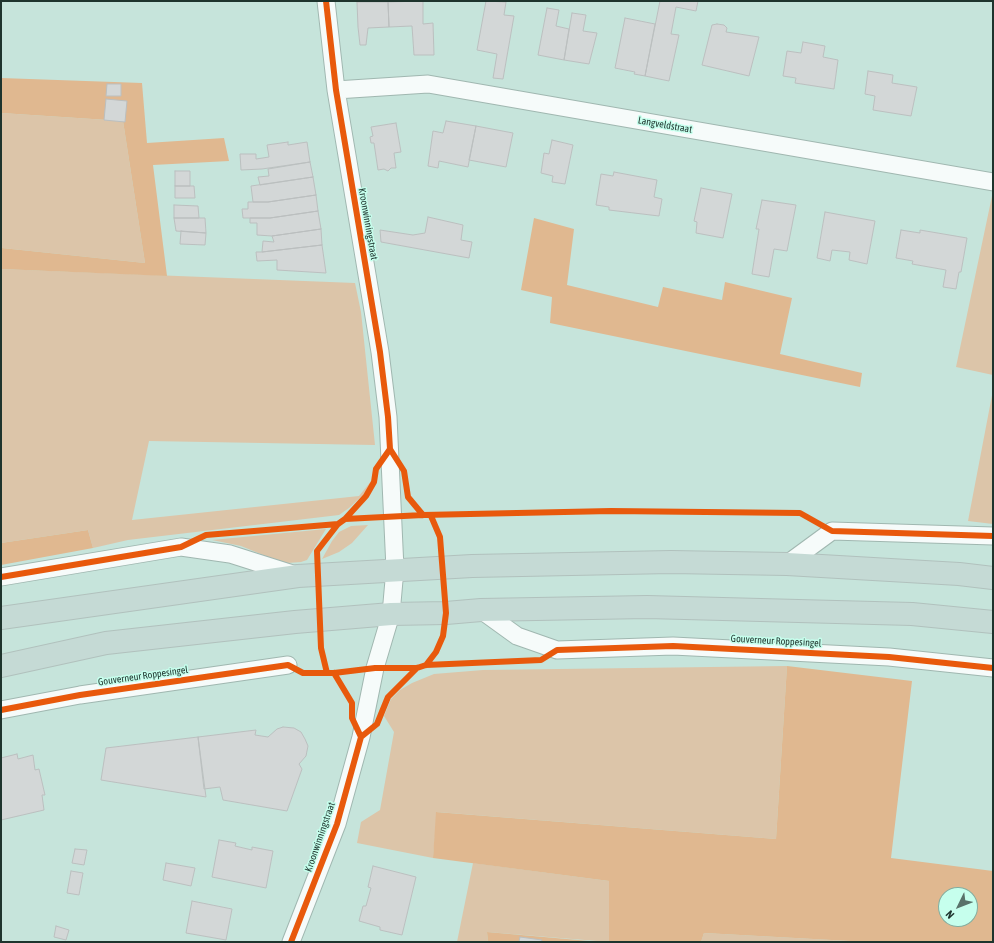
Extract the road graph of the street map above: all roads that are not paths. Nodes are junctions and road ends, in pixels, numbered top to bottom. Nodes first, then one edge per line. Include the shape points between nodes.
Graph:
1 (326, 1) edge
2 (336, 90) junction
3 (993, 182) edge
4 (993, 536) edge
5 (787, 564) junction
6 (395, 569) junction
7 (298, 576) junction
8 (1, 577) edge
9 (993, 578) edge
10 (481, 610) junction
11 (391, 614) junction
12 (1, 618) edge
13 (993, 622) edge
14 (288, 665) dead end
15 (2, 667) edge
16 (993, 668) edge
17 (1, 710) edge
18 (291, 942) edge

1 - 2 street, Kroonwinningstraat
2 - 3 street, Langveldstraat via 428,84
2 - 6 street, Kroonwinningstraat via 380,352 388,417
4 - 5 street via 832,531
5 - 6 highway via 671,562
5 - 9 highway
6 - 7 highway
6 - 11 street, Kroonwinningstraat
7 - 8 street via 230,554 181,547
7 - 12 highway
10 - 11 highway
10 - 13 highway via 647,607 912,614
10 - 16 street, Gouverneur Roppesingel via 517,636 557,650 673,646 889,657
11 - 15 highway via 295,622 106,644
11 - 18 street, Kroonwinningstraat via 375,668 361,737 337,824
14 - 17 street, Gouverneur Roppesingel via 80,695

